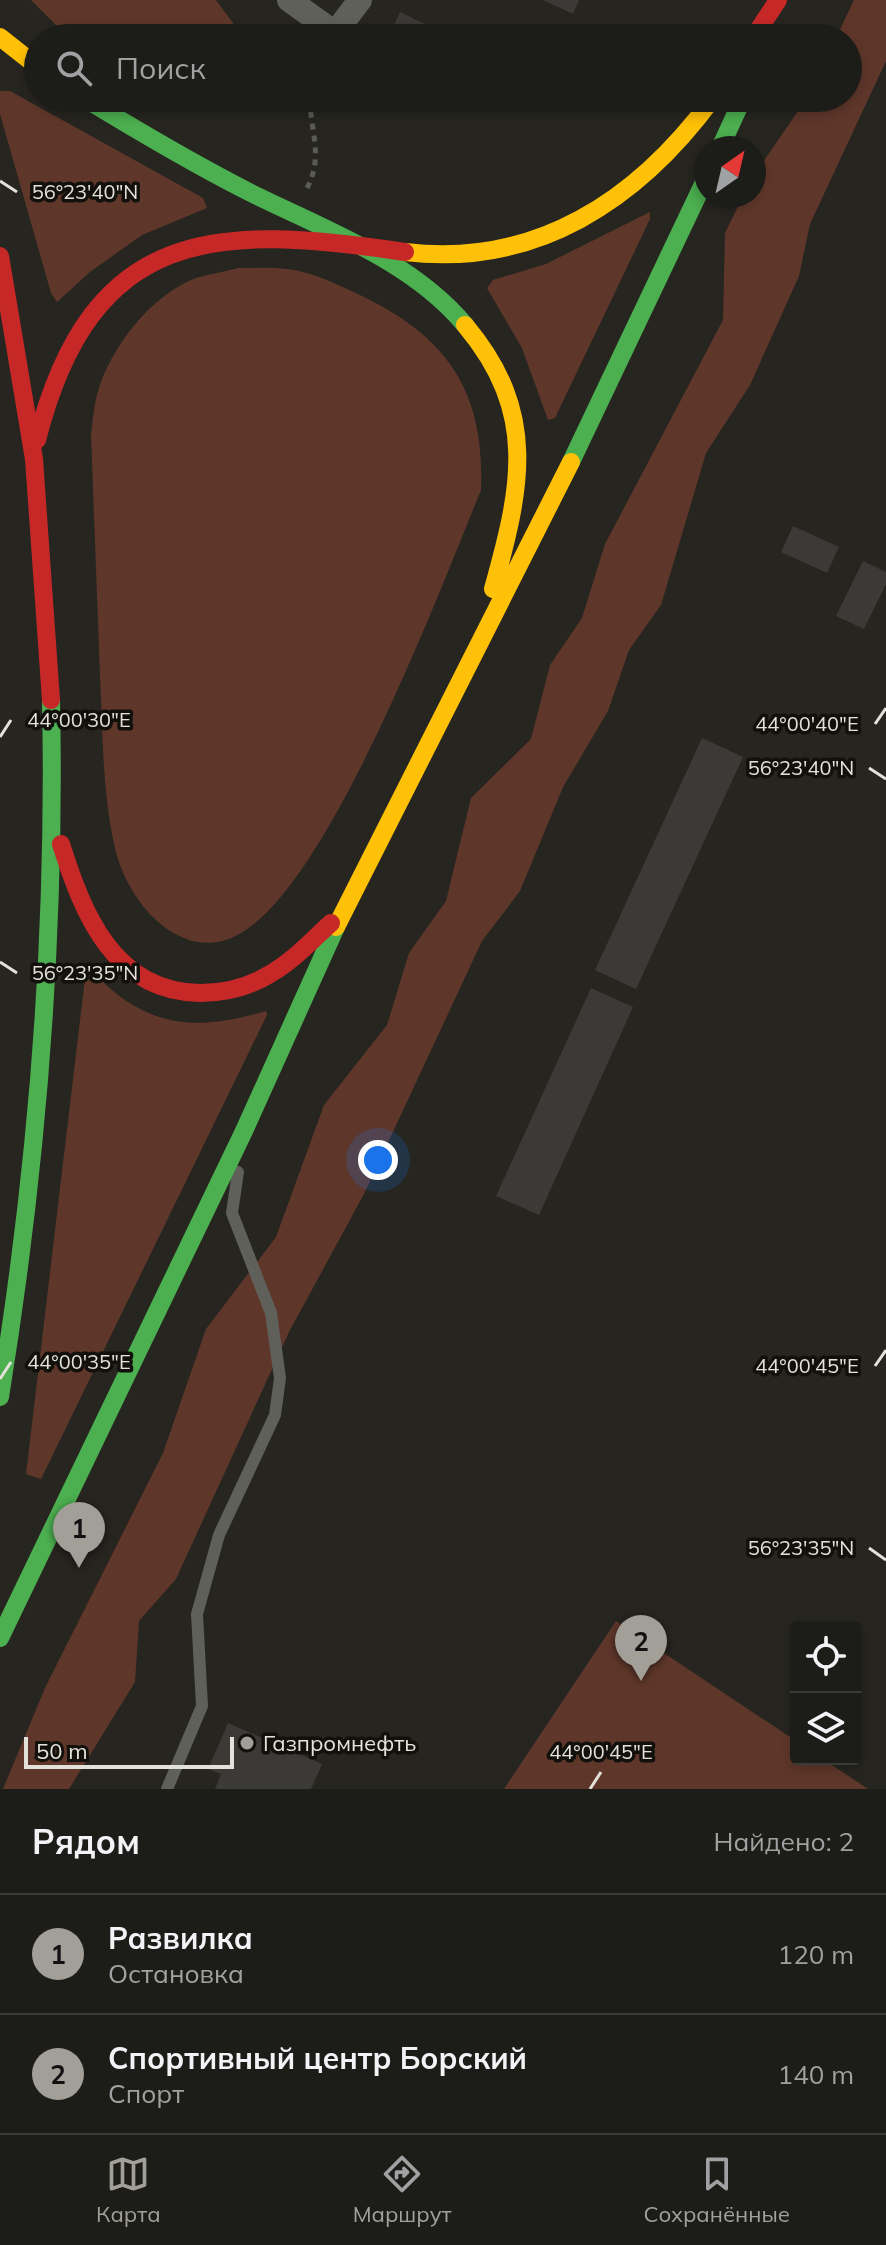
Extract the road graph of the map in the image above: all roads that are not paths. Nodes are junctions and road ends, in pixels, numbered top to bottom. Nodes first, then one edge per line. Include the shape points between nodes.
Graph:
1 (289, 0) edge
2 (360, 0) edge
3 (778, 0) edge
4 (786, 0) edge
5 (322, 24) edge
6 (342, 24) edge
7 (762, 24) edge
8 (776, 24) edge
9 (0, 37) edge
10 (24, 56) edge
11 (107, 112) edge
12 (704, 112) edge
13 (737, 112) edge
14 (726, 136) edge
15 (694, 203) edge
16 (356, 245) junction
17 (0, 256) edge
18 (33, 457) junction
19 (479, 639) junction
20 (55, 825) junction
21 (342, 913) junction
22 (244, 1131) junction
23 (0, 1397) edge
24 (0, 1638) edge
25 (167, 1789) edge

1 - 5 street
2 - 6 street
3 - 7 main road
4 - 8 main road
9 - 10 main road
11 - 16 main road
12 - 16 main road via 655,168 580,219 537,238 488,253 432,257
13 - 14 main road
15 - 19 main road via 525,558
16 - 18 main road via 245,237 201,243 165,256 132,277 100,306 66,354 45,400
16 - 19 main road via 456,310 480,338 503,383 519,441 517,501
17 - 18 main road
18 - 20 main road
19 - 21 main road
20 - 21 main road via 82,906 110,949 130,971 177,991 212,995 252,984 286,964
20 - 23 main road via 40,1117 20,1287
21 - 22 main road
22 - 24 main road
22 - 25 lane via 232,1213 271,1313 280,1378 275,1415 219,1535 197,1614 202,1706

